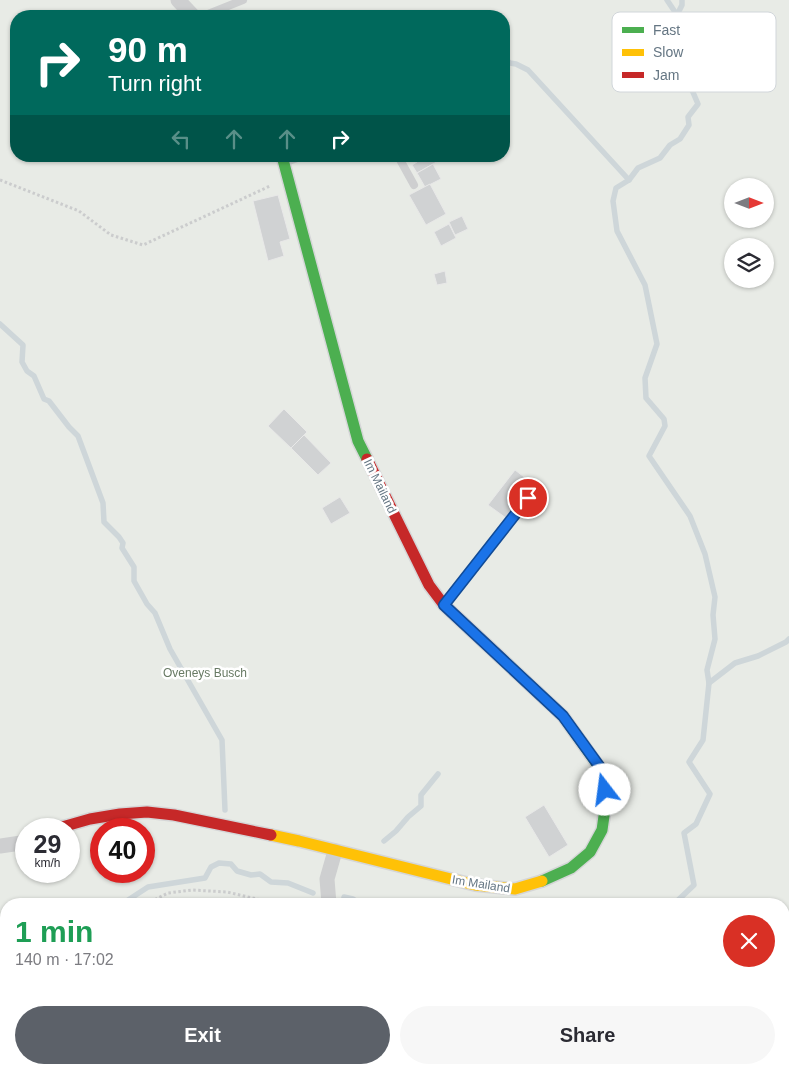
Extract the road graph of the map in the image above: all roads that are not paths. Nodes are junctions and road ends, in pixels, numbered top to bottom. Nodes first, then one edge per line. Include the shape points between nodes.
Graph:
1 (178, 0) edge
2 (243, 0) edge
3 (187, 10) edge
4 (218, 10) edge
5 (284, 162) edge
6 (401, 162) edge
7 (414, 186) dead end
8 (528, 498) dead end
9 (444, 605) junction
10 (80, 822) edge
11 (15, 845) edge
12 (0, 846) edge
13 (335, 851) junction
14 (329, 898) edge

1 - 3 street
2 - 4 lane
5 - 9 street, Im Mailand via 358,441 429,585
6 - 7 lane
8 - 9 lane
9 - 13 street, Im Mailand via 563,716 602,770 606,802 602,830 590,852 571,868 515,889 476,885
10 - 13 street, Im Mailand via 147,812 174,815
11 - 12 street
13 - 14 street via 327,879

